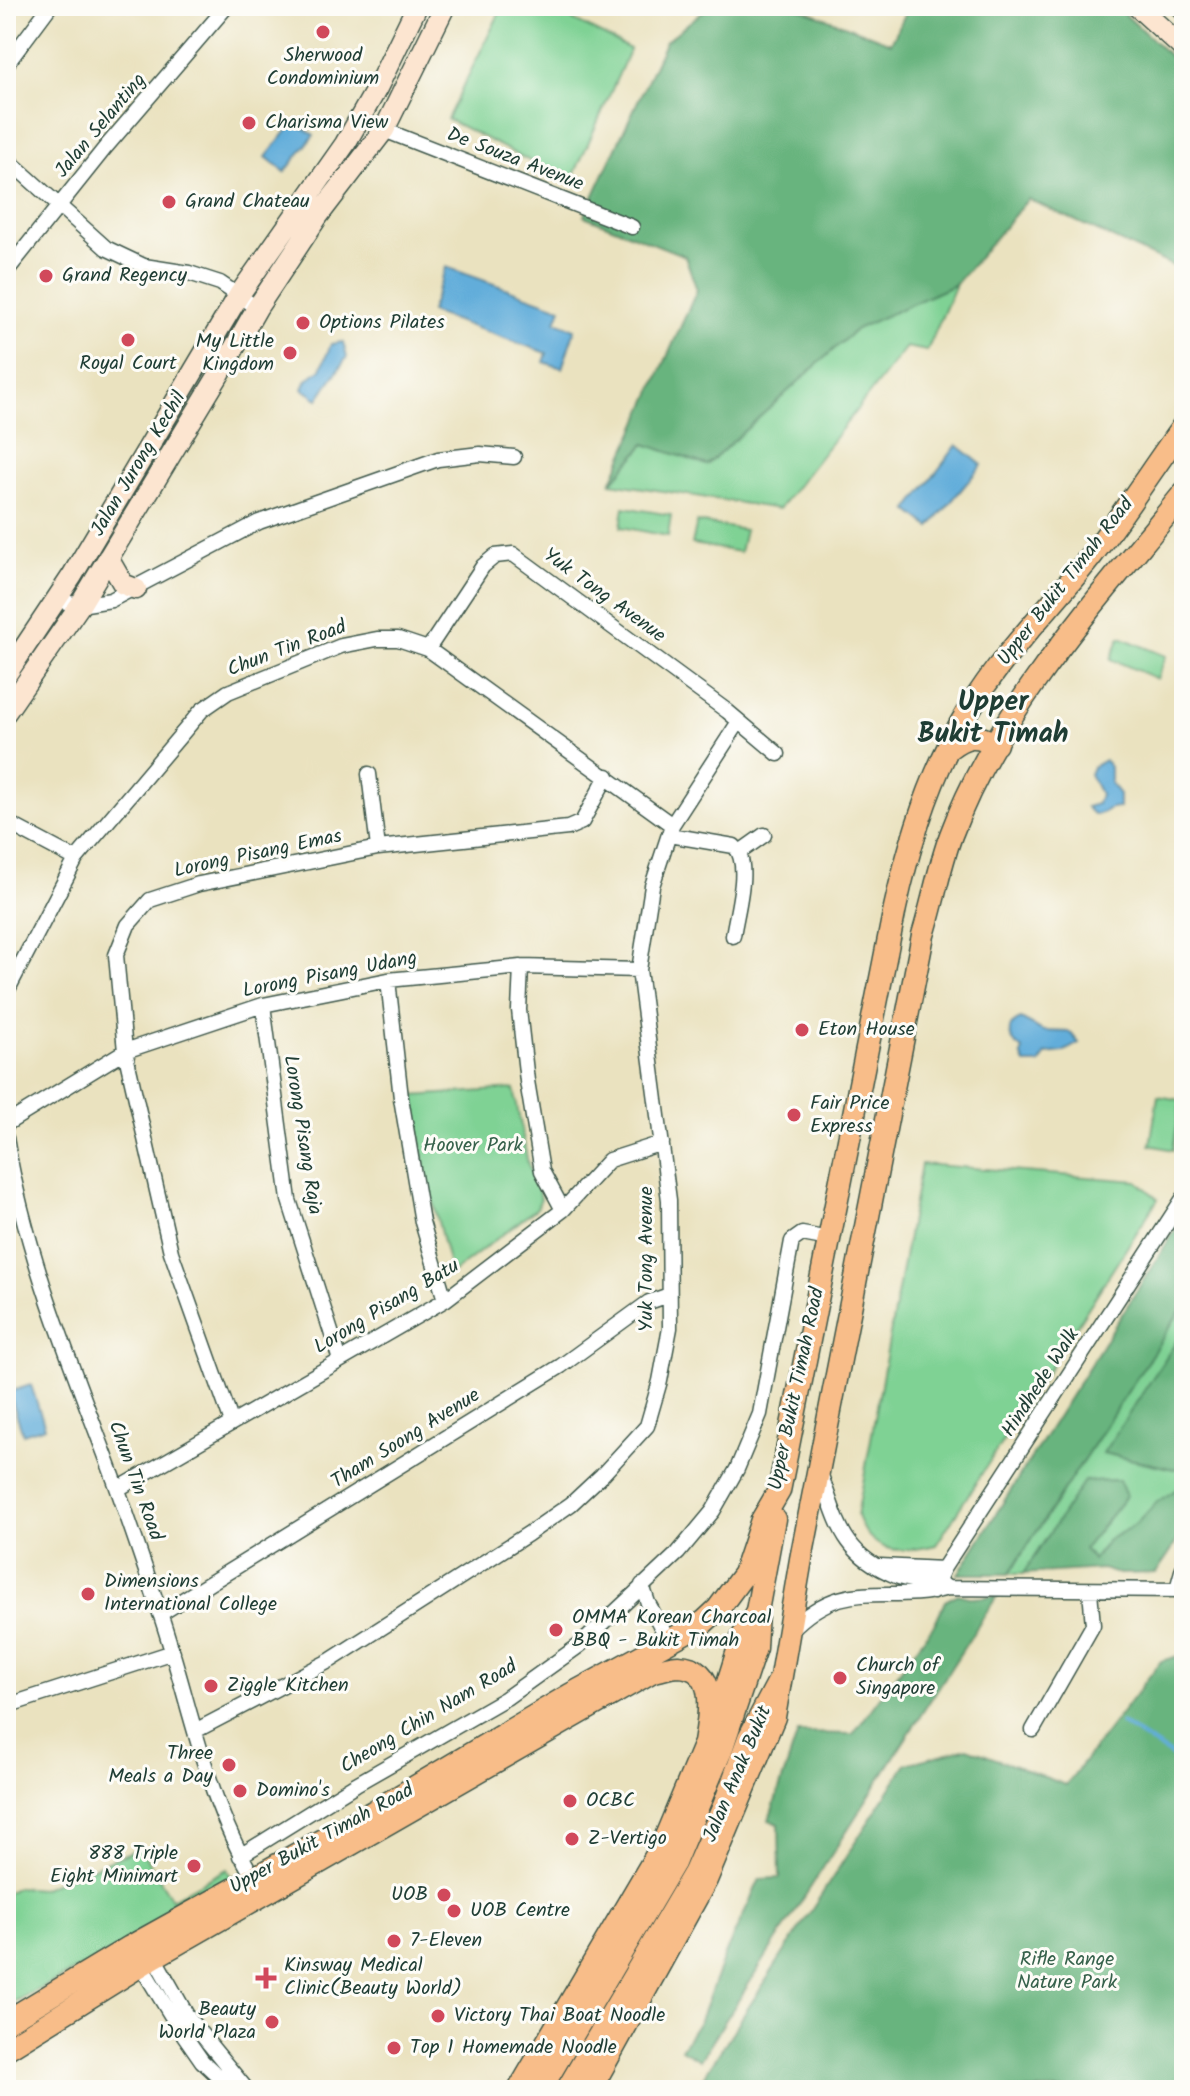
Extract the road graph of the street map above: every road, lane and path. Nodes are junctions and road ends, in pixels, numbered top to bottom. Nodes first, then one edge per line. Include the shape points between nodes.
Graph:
1 (50, 6) edge
2 (227, 6) edge
3 (417, 6) edge
4 (445, 6) edge
5 (1137, 6) edge
6 (1184, 49) edge
7 (6, 65) edge
8 (384, 130) junction
9 (6, 158) edge
10 (60, 207) junction
11 (632, 227) dead end
12 (6, 272) edge
13 (239, 295) junction
14 (257, 308) junction
15 (199, 360) junction
16 (220, 373) junction
17 (1184, 425) edge
18 (514, 457) dead end
19 (1184, 493) edge
20 (108, 558) junction
21 (136, 589) junction
22 (56, 600) junction
23 (80, 605) junction
24 (428, 649) junction
25 (6, 675) edge
26 (6, 712) edge
27 (738, 723) junction
28 (996, 744) junction
29 (949, 748) junction
30 (778, 754) dead end
31 (369, 774) dead end
32 (607, 776) junction
33 (6, 822) edge
34 (670, 830) junction
35 (764, 835) dead end
36 (378, 848) junction
37 (740, 852) junction
38 (76, 859) junction
39 (733, 936) dead end
40 (521, 967) junction
41 (639, 970) junction
42 (388, 980) junction
43 (6, 993) edge
44 (263, 1005) junction
45 (125, 1051) junction
46 (6, 1124) edge
47 (6, 1138) edge
48 (662, 1143) junction
49 (1184, 1197) edge
50 (563, 1210) junction
51 (829, 1239) junction
52 (669, 1295) junction
53 (445, 1300) junction
54 (340, 1360) junction
55 (232, 1423) junction
56 (819, 1470) junction
57 (118, 1489) junction
58 (779, 1491) junction
59 (1184, 1564) edge
60 (940, 1583) junction
61 (642, 1585) junction
62 (1180, 1590) edge
63 (1090, 1591) junction
64 (628, 1598) junction
65 (651, 1608) junction
66 (757, 1611) junction
67 (160, 1614) junction
68 (790, 1631) junction
69 (669, 1641) junction
70 (173, 1652) junction
71 (779, 1682) junction
72 (6, 1706) edge
73 (1033, 1730) dead end
74 (195, 1731) junction
75 (705, 1743) junction
76 (240, 1856) junction
77 (254, 1878) junction
78 (142, 1952) junction
79 (6, 2022) edge
80 (6, 2049) edge
81 (233, 2090) edge
82 (247, 2090) edge
83 (519, 2090) edge
84 (540, 2090) edge
85 (567, 2090) edge
86 (590, 2090) edge

1 - 7 street
2 - 10 street, Jalan Selanting
3 - 13 main road, Jalan Jurong Kechil via 345,144
4 - 8 main road, Jalan Jurong Kechil
5 - 6 main road
8 - 11 street, De Souza Avenue
8 - 14 main road, Jalan Jurong Kechil
9 - 10 street
10 - 12 street, Jalan Selanting
10 - 13 street via 106,248 144,266 220,283
13 - 14 street
13 - 15 main road, Jalan Jurong Kechil
14 - 16 main road, Jalan Jurong Kechil
15 - 16 main road via 214,358
15 - 22 main road, Jalan Jurong Kechil
16 - 20 main road, Jalan Jurong Kechil
17 - 29 main road, Upper Bukit Timah Road via 1092,554 969,708
18 - 21 street via 452,457 409,469 259,522
19 - 28 main road, Upper Bukit Timah Road via 1038,676
20 - 21 main road via 123,584
20 - 23 main road, Jalan Jurong Kechil
21 - 23 street via 103,603
22 - 23 street
22 - 25 main road, Jalan Jurong Kechil
23 - 26 main road, Jalan Jurong Kechil
24 - 27 street, Yuk Tong Avenue via 483,566 495,556 513,554
24 - 32 street, Chun Tin Road
24 - 38 street, Chun Tin Road via 398,639 353,644 228,692 202,710
27 - 30 street, Yuk Tong Avenue
27 - 34 street, Yuk Tong Avenue
28 - 29 main road via 975,736
28 - 56 main road, Upper Bukit Timah Road via 951,836 923,935
29 - 51 main road, Upper Bukit Timah Road via 900,888
31 - 36 street
32 - 34 street, Chun Tin Road
32 - 36 street, Lorong Pisang Emas via 582,822 568,828
33 - 38 street
34 - 37 street
34 - 41 street, Yuk Tong Avenue via 652,886
35 - 37 street
36 - 45 street, Lorong Pisang Emas via 199,884 150,900 128,925 116,955
37 - 39 street via 744,865
38 - 43 street, Chun Tin Road
40 - 41 street, Lorong Pisang Udang
40 - 42 street, Lorong Pisang Udang
40 - 50 street via 519,1010 542,1171
41 - 48 street, Yuk Tong Avenue
42 - 44 street, Lorong Pisang Udang
42 - 53 street via 422,1222
44 - 45 street, Lorong Pisang Udang
44 - 54 street, Lorong Pisang Raja via 289,1200
45 - 46 street, Lorong Pisang Udang
45 - 55 street, Lorong Pisang Emas via 171,1252
47 - 57 street, Chun Tin Road via 15,1194 44,1292
48 - 50 street, Lorong Pisang Batu via 609,1160
48 - 52 street, Yuk Tong Avenue via 669,1200
49 - 60 street, Hindhede Walk
50 - 53 street, Lorong Pisang Batu
51 - 58 main road, Upper Bukit Timah Road
51 - 61 street, Cheong Chin Nam Road via 802,1234 792,1241 760,1414 737,1469 713,1511
52 - 67 street, Tham Soong Avenue via 649,1302 561,1366
52 - 74 street, Yuk Tong Avenue via 670,1328 647,1426 571,1504 331,1660
53 - 54 street, Lorong Pisang Batu
54 - 55 street, Lorong Pisang Batu
55 - 57 street, Lorong Pisang Batu
56 - 60 street via 839,1529 850,1545 896,1576
56 - 68 main road, Upper Bukit Timah Road
57 - 67 street, Chun Tin Road
58 - 66 main road, Jalan Anak Bukit
58 - 69 main road, Upper Bukit Timah Road via 731,1593 704,1622
59 - 62 street
60 - 63 street
60 - 68 street via 846,1597 812,1610
61 - 64 street, Cheong Chin Nam Road
61 - 65 street
62 - 63 street
63 - 73 street via 1093,1625
64 - 65 street
64 - 76 street, Cheong Chin Nam Road via 580,1645 506,1698
65 - 69 street
66 - 75 main road, Jalan Anak Bukit via 742,1638
66 - 84 main road, Jalan Anak Bukit via 755,1648 721,1750 674,1863
67 - 70 street, Chun Tin Road
68 - 71 main road, Upper Bukit Timah Road
69 - 77 main road, Upper Bukit Timah Road
70 - 72 street
70 - 74 street, Chun Tin Road
71 - 85 main road, Jalan Anak Bukit via 749,1738 695,1872
71 - 86 main road, Jalan Anak Bukit via 774,1717 706,1880
74 - 76 street, Chun Tin Road
75 - 78 main road, Upper Bukit Timah Road via 711,1701 706,1683 695,1671 679,1666 653,1671
75 - 83 main road, Jalan Anak Bukit via 662,1846
76 - 77 street, Chun Tin Road
77 - 78 main road, Upper Bukit Timah Road
78 - 79 main road, Upper Bukit Timah Road
78 - 80 main road, Upper Bukit Timah Road
78 - 81 street via 177,2025 202,2061
78 - 82 street

